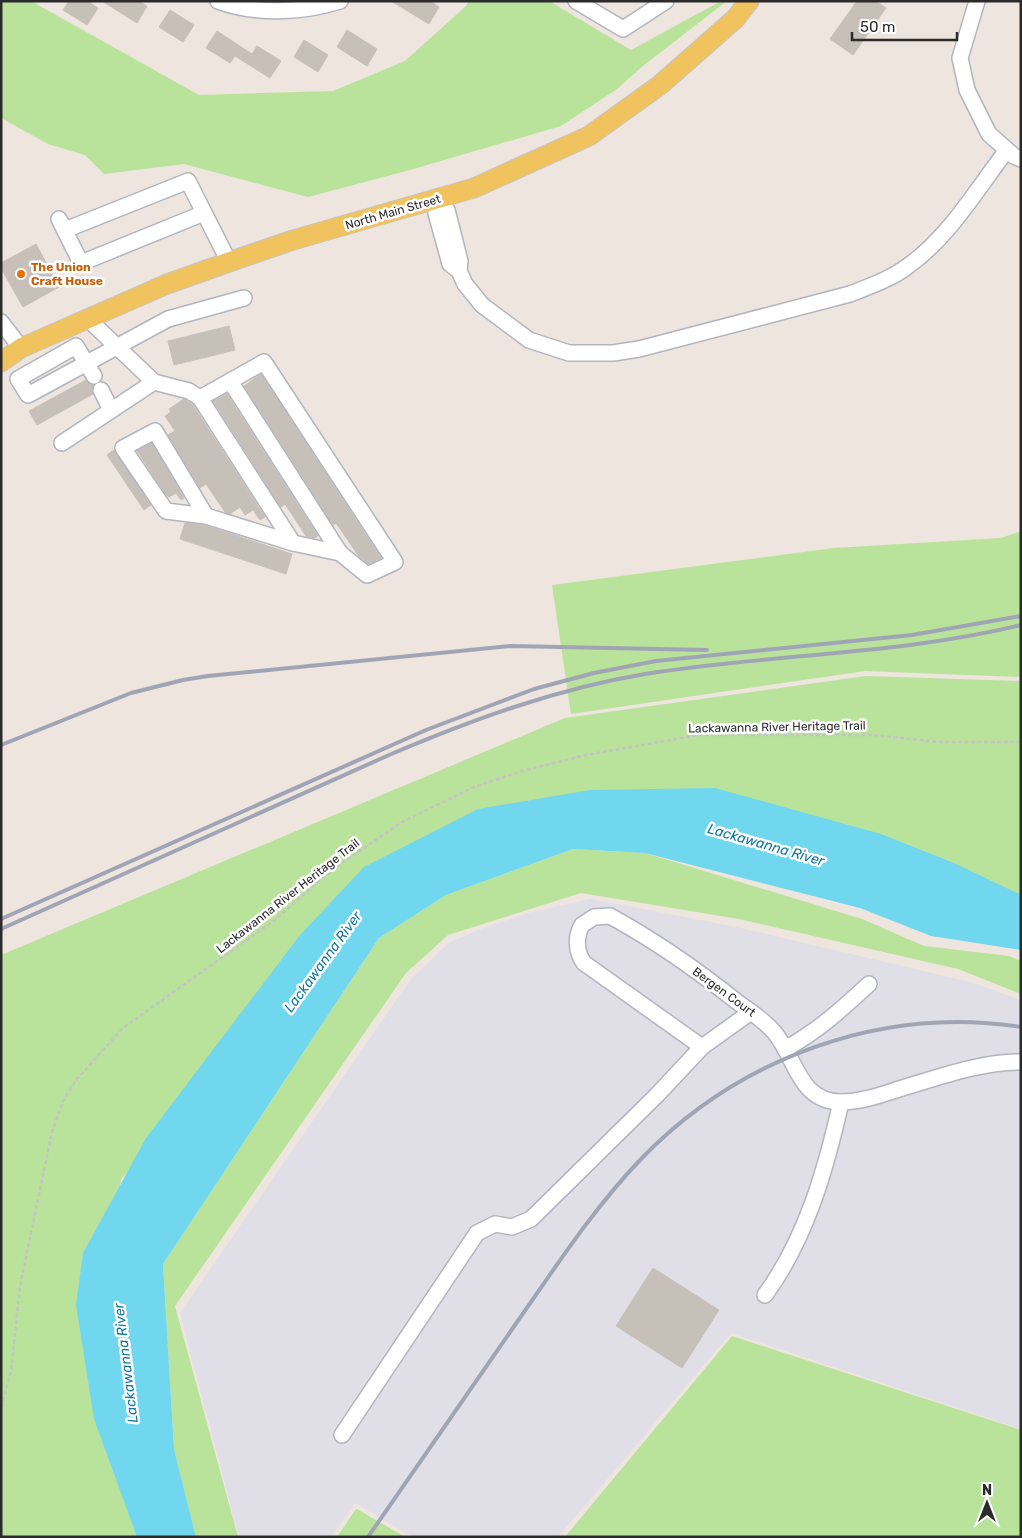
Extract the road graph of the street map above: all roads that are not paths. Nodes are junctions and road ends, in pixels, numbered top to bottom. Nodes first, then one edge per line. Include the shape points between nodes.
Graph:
1 (218, 1) edge
2 (340, 1) edge
3 (576, 1) edge
4 (666, 1) edge
5 (749, 1) edge
6 (977, 1) edge
7 (1006, 150) junction
8 (1021, 159) edge
9 (439, 202) junction
10 (204, 213) junction
11 (228, 262) junction
12 (244, 298) dead end
13 (88, 319) junction
14 (1, 322) edge
15 (21, 348) junction
16 (117, 348) junction
17 (55, 358) junction
18 (1, 362) edge
19 (91, 370) junction
20 (65, 376) junction
21 (230, 381) junction
22 (154, 382) junction
23 (101, 390) dead end
24 (200, 398) junction
25 (111, 410) junction
26 (62, 443) dead end
27 (206, 516) junction
28 (292, 543) junction
29 (340, 553) junction
30 (869, 984) dead end
31 (751, 1012) junction
32 (702, 1047) junction
33 (785, 1049) junction
34 (1021, 1062) edge
35 (841, 1102) junction
36 (765, 1295) dead end
37 (342, 1435) dead end

1 - 2 street via 236,8 270,10 306,9
3 - 4 street via 623,29
5 - 9 main road, North Main Street via 736,18 660,85 589,136
6 - 7 street via 960,58 967,90 988,134
7 - 8 street
7 - 9 street via 927,251 908,267 881,282 850,294 614,354 569,354 528,340 482,305 459,271 460,261 447,210
9 - 11 main road, North Main Street via 292,240
10 - 10 street via 188,181 62,224 81,263
10 - 11 street
11 - 13 main road, North Main Street via 167,284
12 - 16 street via 168,319
13 - 15 main road, North Main Street
13 - 16 street
14 - 15 street
15 - 18 main road, North Main Street
16 - 19 street
16 - 22 street
17 - 19 street via 76,346
17 - 20 street
17 - 20 street via 18,379 28,395
19 - 20 street
21 - 24 street
21 - 29 street
21 - 29 street via 264,362 395,562 367,575
22 - 24 street via 189,391
22 - 25 street
23 - 25 street
24 - 28 street
25 - 26 street
27 - 27 street via 166,511 123,448 155,431
27 - 28 street
28 - 29 street
30 - 33 street via 817,1031
31 - 32 street
31 - 32 street, Bergen Court via 680,960 610,916 594,917 582,925 577,942 584,963
31 - 33 street, Bergen Court via 775,1032
32 - 37 street via 531,1219 512,1227 495,1224 477,1233
33 - 35 street, Bergen Court via 807,1088 819,1098
34 - 35 street, Bergen Court via 993,1063 875,1097
35 - 36 street via 830,1151 806,1220

